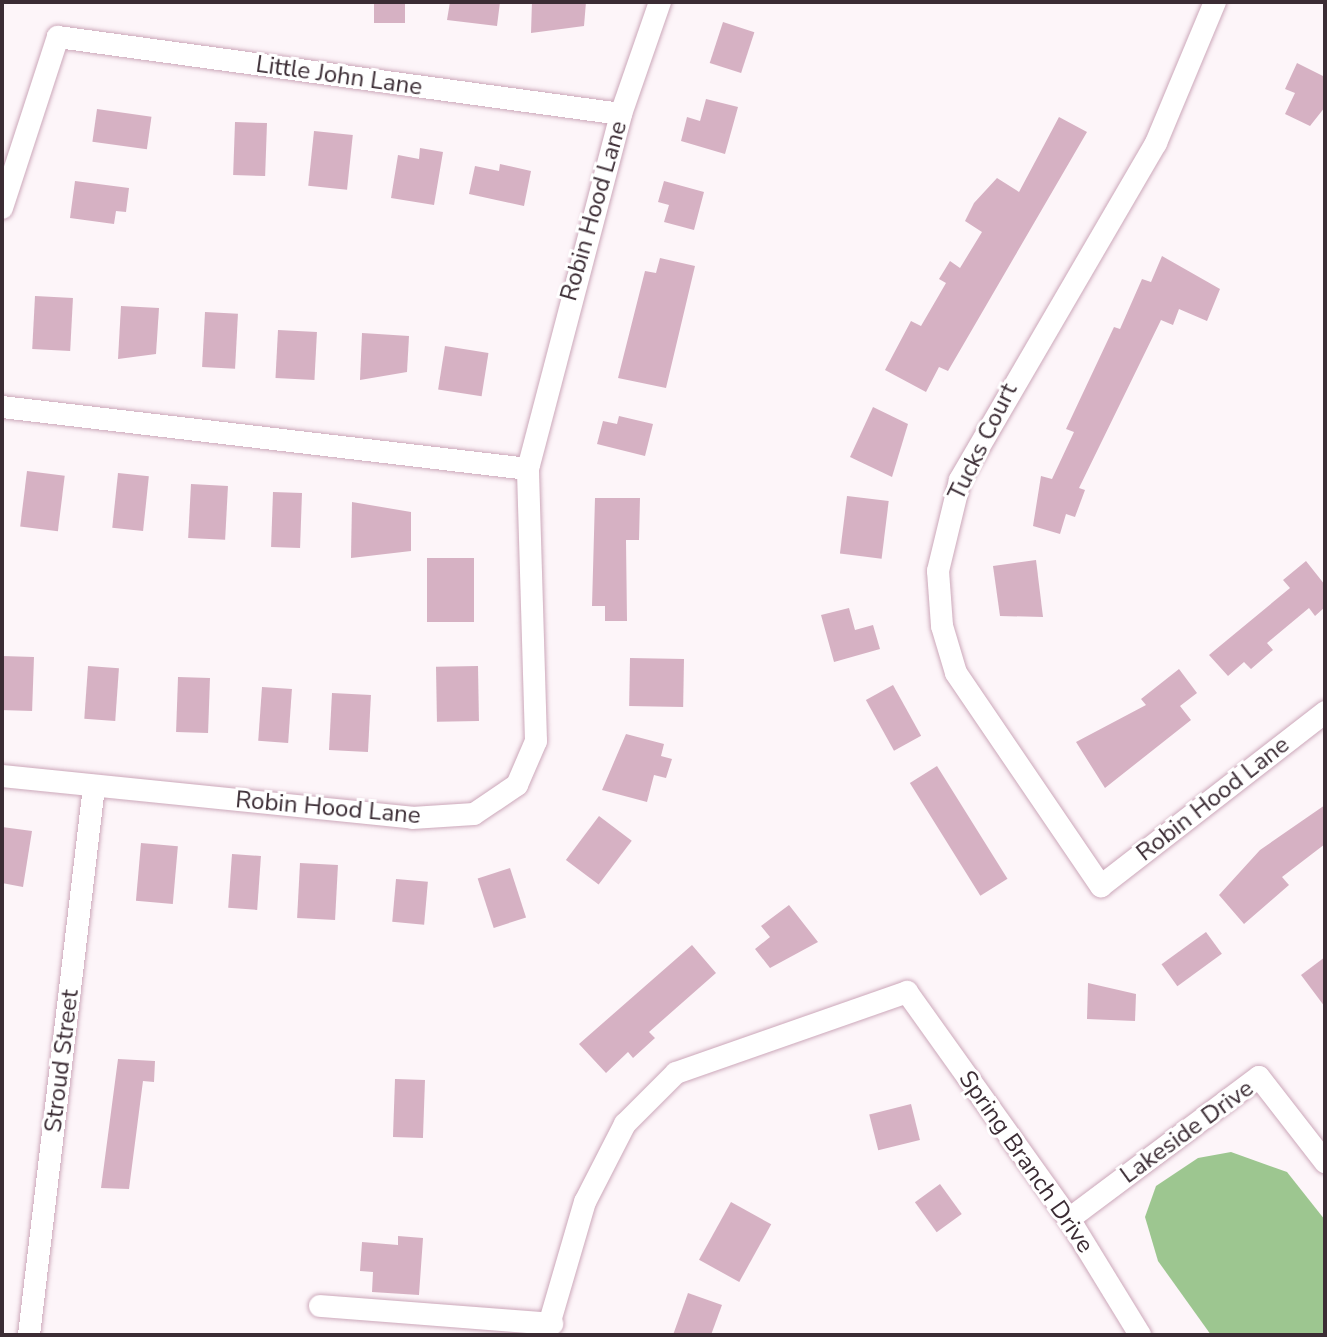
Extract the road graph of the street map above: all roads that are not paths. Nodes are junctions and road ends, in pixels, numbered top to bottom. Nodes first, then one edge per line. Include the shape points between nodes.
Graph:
1 (660, 2) edge
2 (1215, 2) edge
3 (621, 114) junction
4 (2, 208) edge
5 (2, 407) edge
6 (528, 469) junction
7 (1325, 712) edge
8 (2, 776) edge
9 (94, 787) junction
10 (1101, 886) joint
11 (1325, 1162) edge
12 (1069, 1219) junction
13 (320, 1306) dead end
14 (549, 1329) edge
15 (29, 1335) edge
16 (1140, 1335) edge

1 - 3 street, Robin Hood Lane
2 - 10 street, Tucks Court via 1156,143 981,437 944,523 938,571 942,626 956,673
3 - 4 street, Little John Lane via 58,37
3 - 6 street, Robin Hood Lane
5 - 6 street
6 - 9 street, Robin Hood Lane via 536,741 517,785 474,814 412,818
7 - 10 street, Robin Hood Lane
8 - 9 street, Robin Hood Lane
9 - 15 street, Stroud Street
11 - 12 street, Lakeside Drive via 1259,1077
12 - 14 street, Spring Branch Drive via 907,992 676,1073 625,1124 585,1202
12 - 16 street, Spring Branch Drive
13 - 14 street

